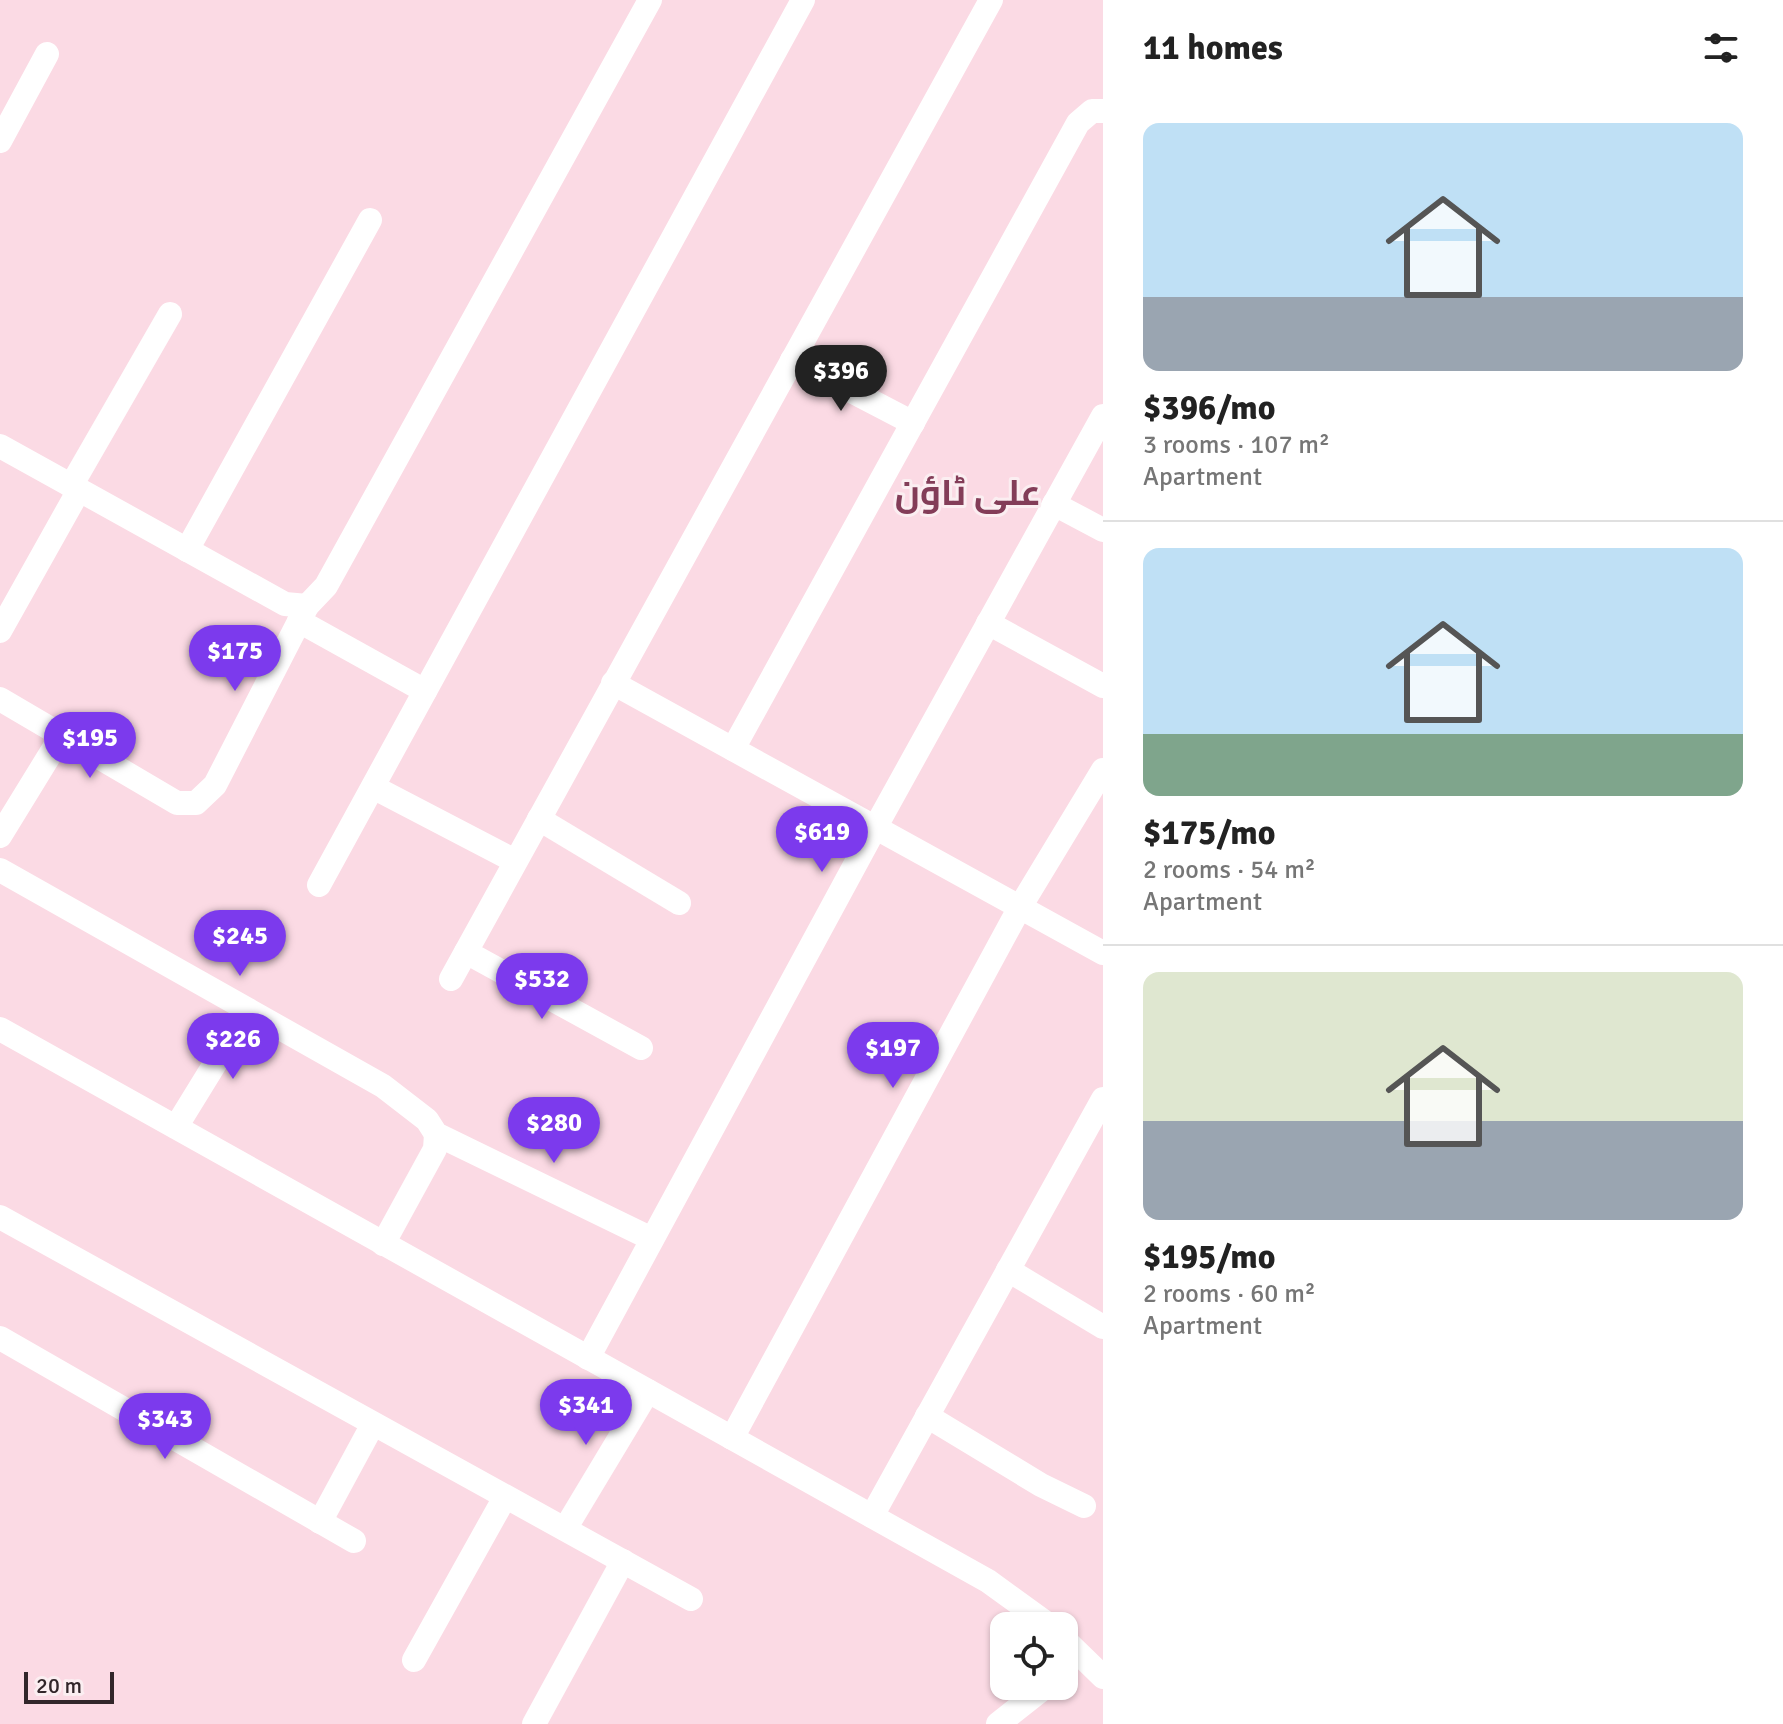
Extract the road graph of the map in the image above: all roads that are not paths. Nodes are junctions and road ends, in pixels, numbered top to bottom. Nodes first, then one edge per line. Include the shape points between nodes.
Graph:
1 (650, 0) edge
2 (803, 0) edge
3 (991, 0) edge
4 (47, 54) dead end
5 (1103, 111) edge
6 (0, 141) edge
7 (370, 220) dead end
8 (170, 314) dead end
9 (792, 360) junction
10 (1103, 416) edge
11 (913, 423) junction
12 (0, 446) edge
13 (75, 488) junction
14 (1054, 504) junction
15 (1103, 530) edge
16 (187, 550) junction
17 (303, 614) junction
18 (988, 623) junction
19 (0, 631) edge
20 (613, 683) junction
21 (1103, 686) edge
22 (425, 691) junction
23 (0, 699) edge
24 (62, 735) junction
25 (733, 749) junction
26 (1103, 770) edge
27 (373, 787) junction
28 (539, 819) junction
29 (875, 828) junction
30 (0, 836) edge
31 (515, 861) junction
32 (0, 870) edge
33 (319, 885) dead end
34 (679, 903) dead end
35 (1020, 907) junction
36 (466, 952) junction
37 (1103, 953) edge
38 (451, 979) dead end
39 (248, 1010) junction
40 (0, 1029) edge
41 (641, 1048) dead end
42 (1103, 1099) edge
43 (176, 1127) junction
44 (1096, 1130) edge
45 (436, 1134) junction
46 (4, 1227) edge
47 (652, 1239) junction
48 (383, 1244) junction
49 (1008, 1270) junction
50 (1103, 1327) edge
51 (0, 1338) edge
52 (588, 1358) junction
53 (648, 1391) junction
54 (927, 1416) junction
55 (373, 1424) junction
56 (732, 1438) junction
57 (505, 1497) junction
58 (1084, 1506) dead end
59 (872, 1516) junction
60 (320, 1522) junction
61 (565, 1529) junction
62 (354, 1541) dead end
63 (623, 1561) junction
64 (691, 1599) dead end
65 (1031, 1612) edge
66 (414, 1660) dead end
67 (1078, 1666) edge
68 (1103, 1677) edge
69 (1028, 1700) edge
70 (534, 1724) edge
71 (998, 1724) edge

1 - 17 street via 326,586
2 - 22 street
3 - 9 street
4 - 6 street
5 - 11 street via 1092,111 1078,123
7 - 16 street
8 - 13 street
9 - 11 street
9 - 20 street
10 - 14 street
11 - 25 street
12 - 13 street
13 - 16 street
13 - 19 street
14 - 15 street
14 - 18 street
16 - 17 street
17 - 22 street
17 - 24 street via 215,785 196,803 177,803
18 - 21 street
18 - 29 street
20 - 25 street
20 - 28 street
22 - 27 street
23 - 24 street
24 - 30 street
25 - 29 street
26 - 35 street
27 - 31 street
27 - 33 street
28 - 31 street
28 - 34 street
29 - 35 street
29 - 47 street
31 - 36 street
32 - 39 street
35 - 37 street
35 - 56 street
36 - 38 street
36 - 41 street
39 - 43 street
39 - 45 street via 383,1086 427,1120
40 - 43 street
42 - 44 street
43 - 48 street
44 - 49 street
45 - 47 street
45 - 48 street via 435,1149
46 - 55 street
47 - 52 street
48 - 52 street
49 - 50 street
49 - 54 street
51 - 60 street
52 - 53 street
53 - 56 street
53 - 61 street
54 - 58 street
54 - 59 street
55 - 57 street
55 - 60 street
56 - 59 street
57 - 61 street
57 - 66 street
59 - 65 street via 988,1581
60 - 62 street
61 - 63 street
63 - 64 street
63 - 70 street
67 - 68 street
69 - 71 street

